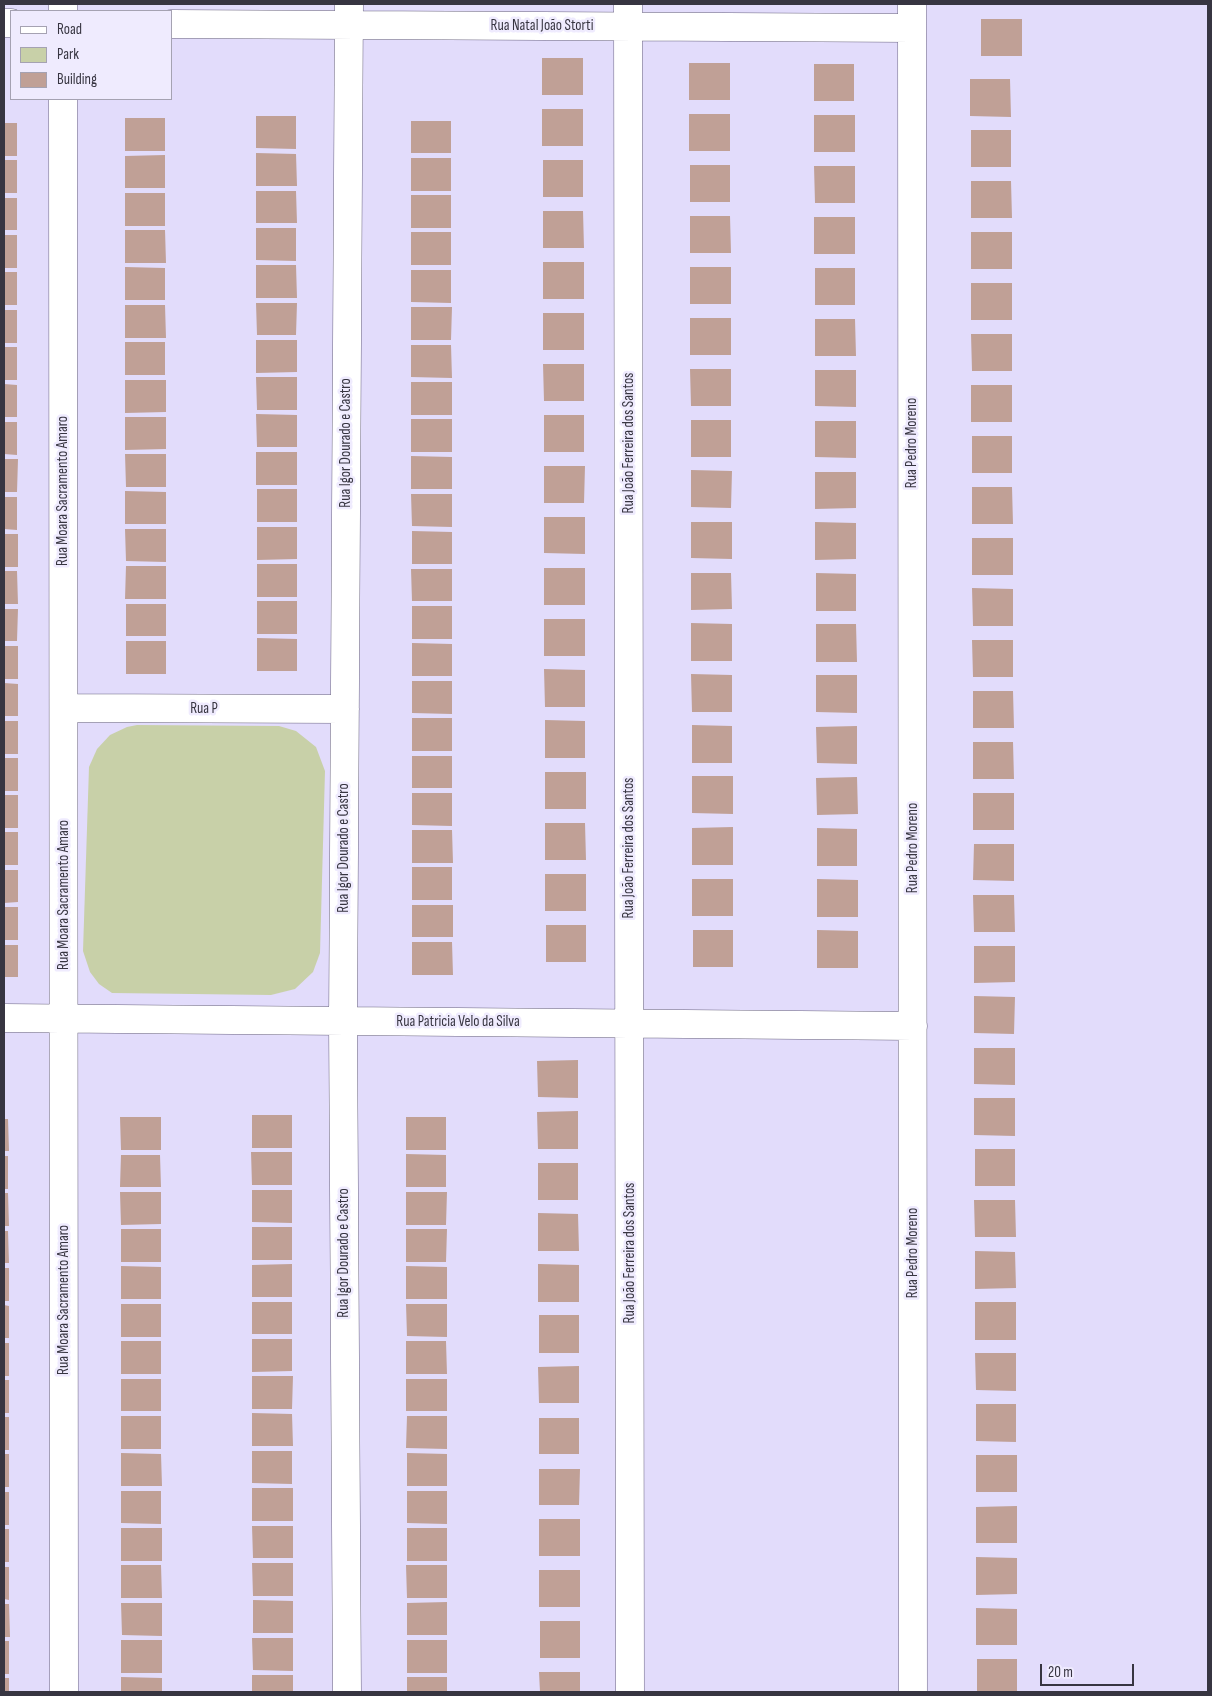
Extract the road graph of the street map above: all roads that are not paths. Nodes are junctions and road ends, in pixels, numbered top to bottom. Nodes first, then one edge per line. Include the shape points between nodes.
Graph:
1 (349, 14) edge
2 (628, 15) edge
3 (912, 16) edge
4 (172, 24) edge
5 (63, 100) edge
6 (64, 708) junction
7 (345, 709) junction
8 (4, 1018) edge
9 (64, 1018) junction
10 (343, 1021) junction
11 (630, 1023) junction
12 (913, 1026) junction
13 (64, 1692) edge
14 (347, 1692) edge
15 (630, 1692) edge
16 (913, 1692) edge

1 - 2 street, Rua Natal João Storti
1 - 4 street, Rua Natal João Storti
1 - 7 street, Rua Igor Dourado e Castro
2 - 3 street, Rua Natal João Storti
2 - 11 street, Rua João Ferreira dos Santos
3 - 12 street, Rua Pedro Moreno
5 - 6 street, Rua Moara Sacramento Amaro
6 - 7 street, Rua P
6 - 9 street, Rua Moara Sacramento Amaro
7 - 10 street, Rua Igor Dourado e Castro
8 - 9 street, Rua Patricia Velo da Silva
9 - 10 street, Rua Patricia Velo da Silva
9 - 13 street, Rua Moara Sacramento Amaro
10 - 11 street, Rua Patricia Velo da Silva
10 - 14 street, Rua Igor Dourado e Castro
11 - 12 street, Rua Patricia Velo da Silva
11 - 15 street, Rua João Ferreira dos Santos
12 - 16 street, Rua Pedro Moreno

